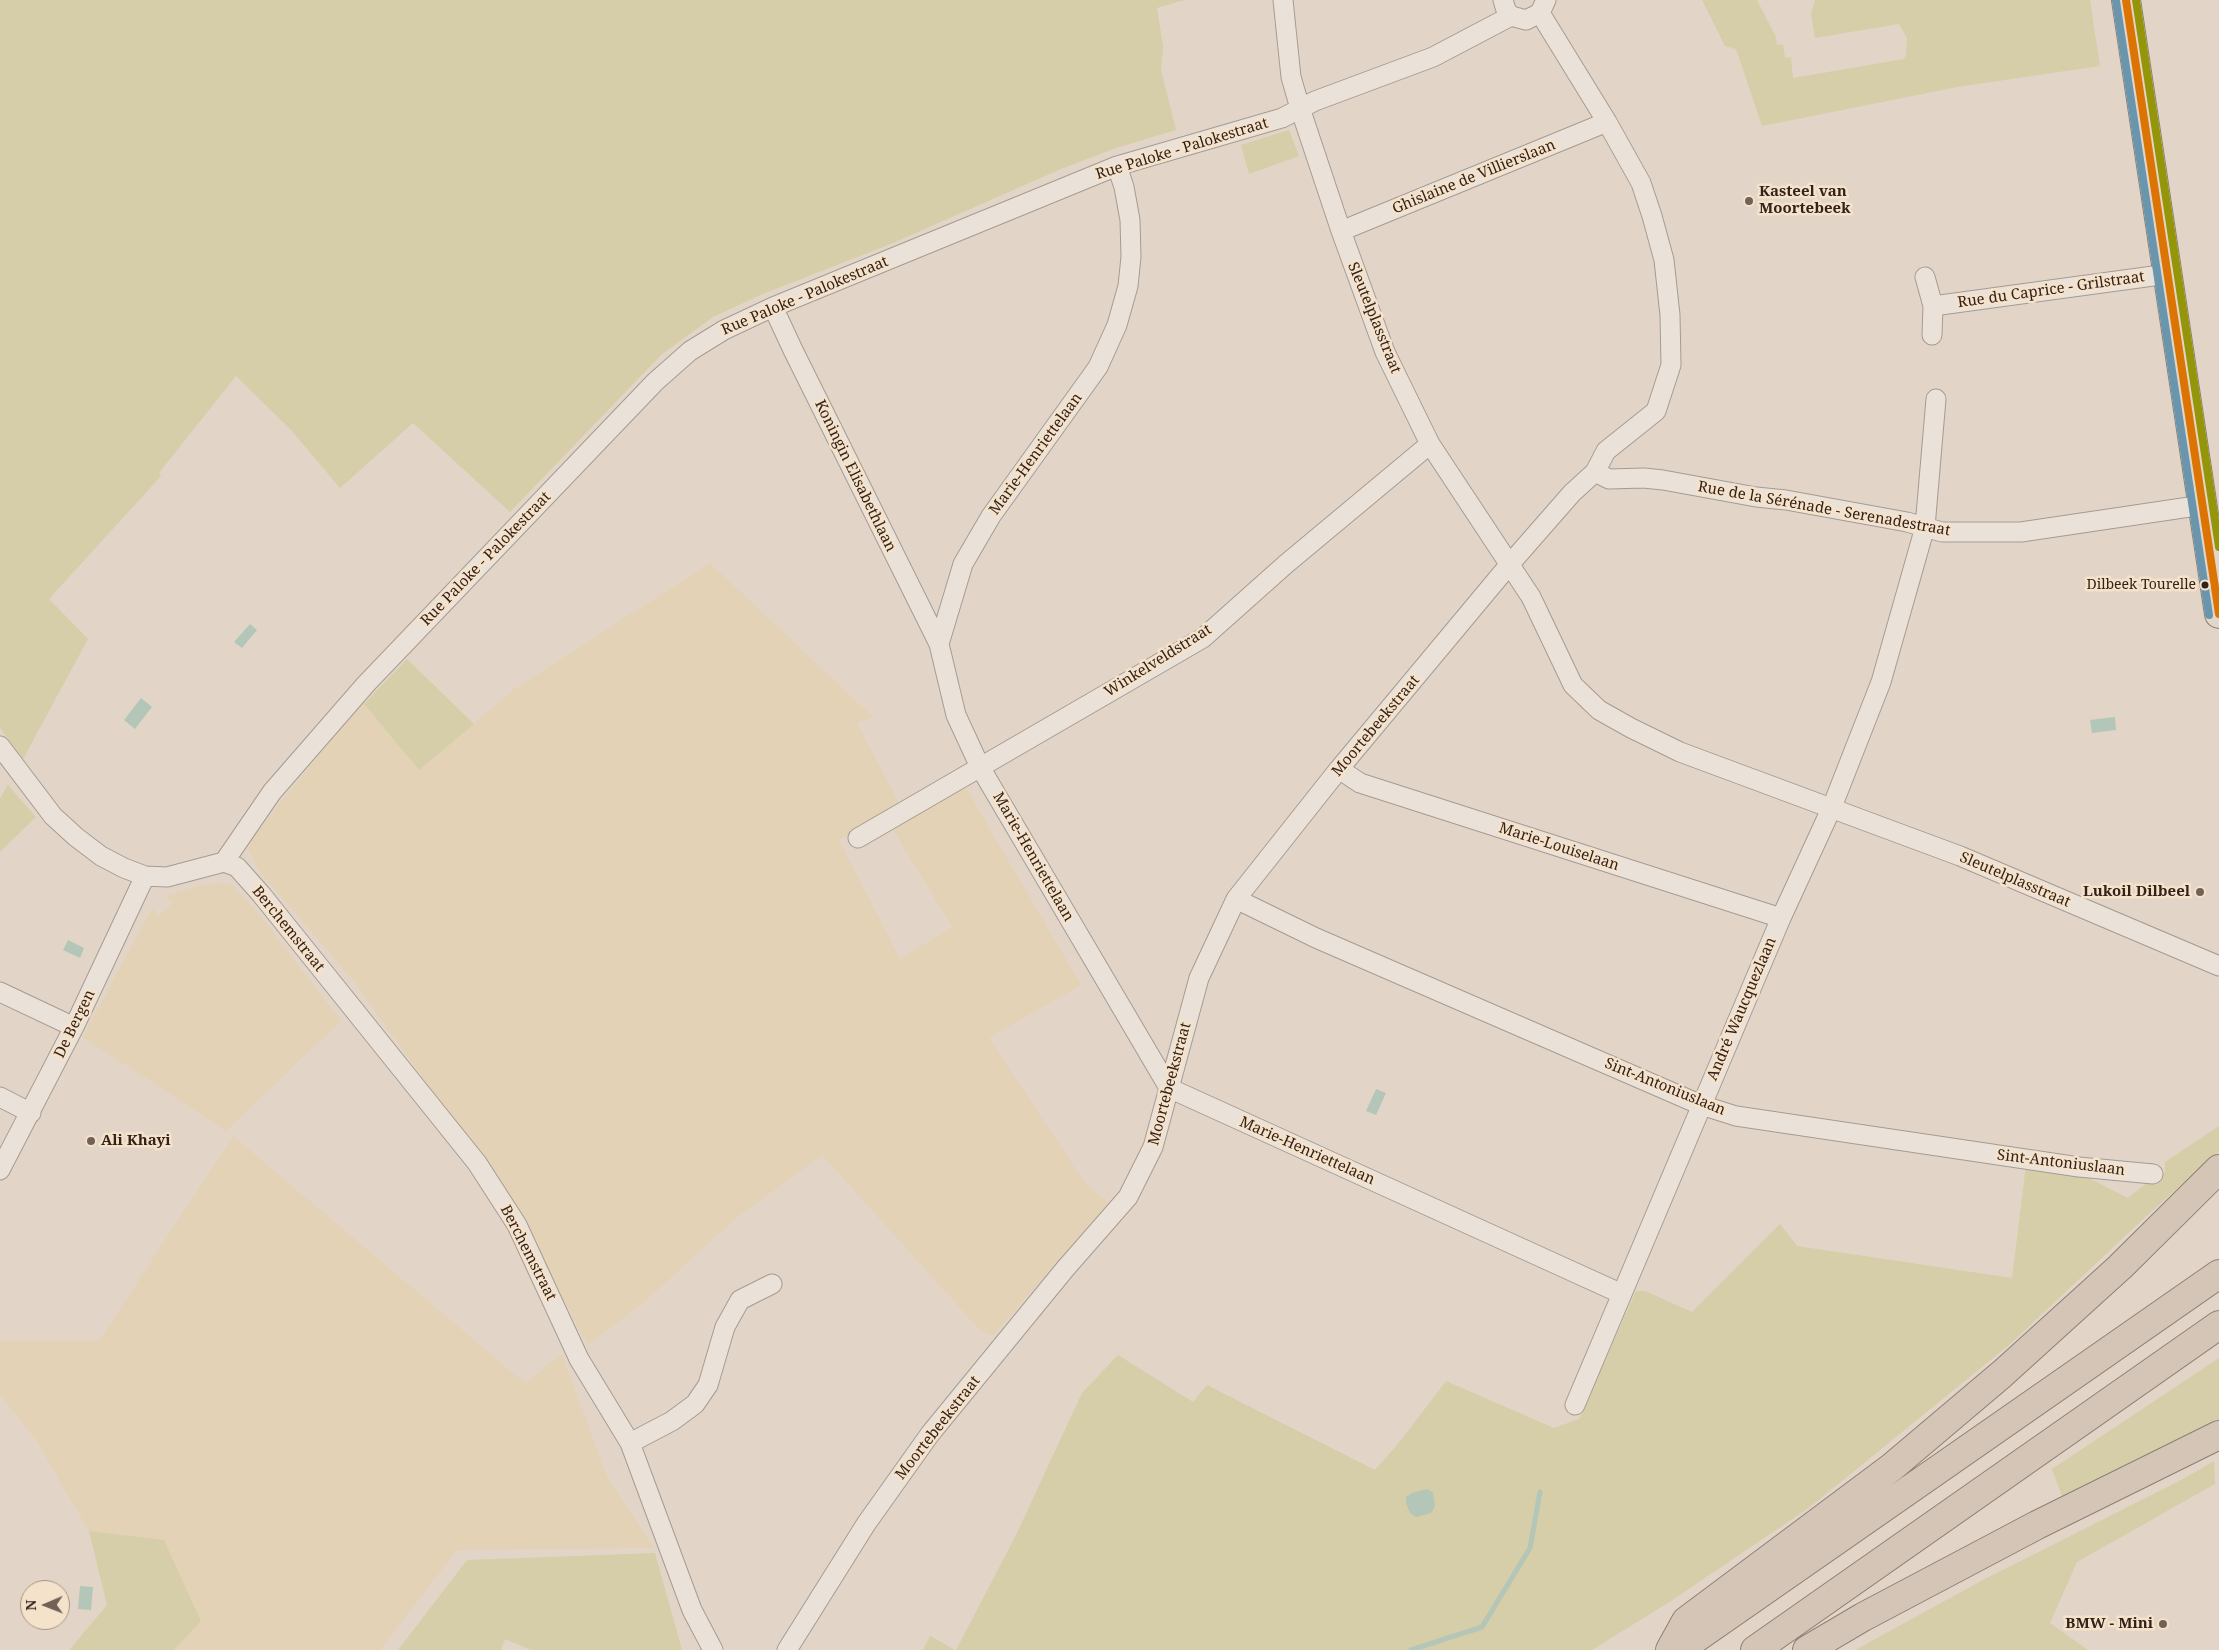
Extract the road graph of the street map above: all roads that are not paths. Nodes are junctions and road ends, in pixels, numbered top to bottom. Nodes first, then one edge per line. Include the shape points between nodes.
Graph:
1 (1282, 0) edge
2 (2126, 0) edge
3 (1543, 6) edge
4 (1507, 8) edge
5 (1300, 108) junction
6 (1607, 122) junction
7 (1117, 166) junction
8 (1341, 231) junction
9 (2168, 274) junction
10 (1925, 277) dead end
11 (1934, 306) junction
12 (774, 307) junction
13 (1932, 335) dead end
14 (1936, 399) dead end
15 (1430, 444) junction
16 (1595, 472) junction
17 (2203, 505) junction
18 (1925, 527) junction
19 (1510, 565) junction
20 (2219, 614) edge
21 (939, 644) junction
22 (0, 746) edge
23 (980, 767) junction
24 (1339, 769) junction
25 (1832, 807) junction
26 (858, 838) dead end
27 (224, 862) junction
28 (144, 876) junction
29 (1236, 899) junction
30 (1781, 918) junction
31 (2219, 966) edge
32 (0, 992) edge
33 (74, 1027) junction
34 (1168, 1088) junction
35 (0, 1097) edge
36 (1701, 1105) junction
37 (31, 1113) junction
38 (2219, 1169) edge
39 (0, 1170) edge
40 (2153, 1174) dead end
41 (2219, 1274) edge
42 (772, 1284) dead end
43 (1622, 1294) junction
44 (2219, 1325) edge
45 (2219, 1346) edge
46 (2163, 1363) junction
47 (1575, 1405) dead end
48 (2219, 1435) edge
49 (630, 1443) junction
50 (713, 1650) edge
51 (787, 1650) edge
52 (1670, 1650) edge
53 (1679, 1650) edge
54 (1755, 1650) edge
55 (1807, 1650) edge

1 - 5 street, Sleutelplasstraat via 1291,77
2 - 9 main road
3 - 4 street, Rue Paloke - Palokestraat via 1526,20
3 - 6 street, Moortebeekstraat
4 - 5 street, Rue Paloke - Palokestraat via 1433,57
5 - 7 street, Rue Paloke - Palokestraat via 1272,122
5 - 8 street, Sleutelplasstraat
6 - 8 street, Ghislaine de Villierslaan
6 - 16 street, Moortebeekstraat via 1642,182 1664,260 1671,365 1656,412 1606,451
7 - 12 street, Rue Paloke - Palokestraat
7 - 21 street, Marie-Henriettelaan via 1130,220 1131,257 1128,286 1116,326 1098,367 991,516 963,564
8 - 15 street, Sleutelplasstraat via 1385,352
9 - 11 street, Rue du Caprice - Grilstraat
9 - 17 main road
10 - 11 street
11 - 13 street
12 - 21 street, Koningin Elisabethlaan
12 - 27 street, Rue Paloke - Palokestraat via 724,330 690,352 655,382 328,726 272,792
14 - 18 street, André Waucquezlaan
15 - 19 street, Sleutelplasstraat
15 - 23 street, Winkelveldstraat via 1203,638
16 - 18 street, Rue de la Sérénade - Serenadestraat via 1609,479 1663,480
16 - 19 street, Moortebeekstraat via 1572,493
17 - 18 street, Rue de la Sérénade - Serenadestraat via 2021,532 1942,532
17 - 20 main road
18 - 25 street, André Waucquezlaan via 1881,682
19 - 24 street, Moortebeekstraat
19 - 25 street, Sleutelplasstraat via 1531,596 1573,685 1599,710 1680,752
21 - 23 street, Marie-Henriettelaan via 956,715
22 - 28 street via 53,816 76,837 101,856
23 - 26 street, Winkelveldstraat
23 - 34 street, Marie-Henriettelaan
24 - 29 street, Moortebeekstraat
24 - 30 street, Marie-Louiselaan via 1360,783
25 - 30 street, André Waucquezlaan
25 - 31 street, Sleutelplasstraat
27 - 28 street via 166,877
27 - 49 street, Berchemstraat via 237,867 261,894 477,1163 517,1225 579,1359
28 - 33 street, De Bergen
29 - 34 street, Moortebeekstraat via 1199,978
29 - 36 street, Sint-Antoniuslaan via 1316,938
30 - 36 street, André Waucquezlaan
32 - 33 street
33 - 37 street, De Bergen
34 - 43 street, Marie-Henriettelaan
34 - 51 street, Moortebeekstraat via 1153,1147 1128,1197 930,1434 866,1524
35 - 37 street
36 - 40 street, Sint-Antoniuslaan via 1736,1116 2078,1167
36 - 43 street, André Waucquezlaan
37 - 39 street, De Bergen
38 - 52 highway via 2120,1267 2002,1374 1892,1467 1686,1621
41 - 53 highway
42 - 49 street via 740,1300 725,1327 708,1385 695,1404
43 - 47 street, André Waucquezlaan
44 - 46 highway
45 - 46 highway via 2201,1357
46 - 54 highway
48 - 55 highway via 2037,1525
49 - 50 street, Berchemstraat via 692,1610

